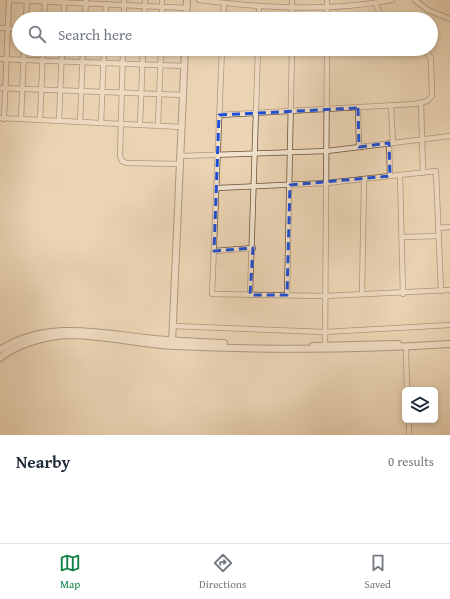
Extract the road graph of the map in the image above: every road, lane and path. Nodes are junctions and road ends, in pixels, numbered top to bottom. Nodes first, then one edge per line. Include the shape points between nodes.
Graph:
1 (10, 0) edge
2 (27, 0) edge
3 (145, 0) edge
4 (162, 0) edge
5 (187, 0) edge
6 (199, 0) edge
7 (292, 0) edge
8 (327, 0) edge
9 (361, 0) edge
10 (392, 0) edge
11 (415, 0) edge
12 (45, 1) edge
13 (64, 1) edge
14 (85, 2) edge
15 (124, 3) edge
16 (224, 3) junction
17 (245, 3) edge
18 (375, 3) junction
19 (106, 4) junction
20 (144, 6) junction
21 (361, 6) junction
22 (162, 7) junction
23 (259, 7) junction
24 (187, 8) junction
25 (292, 8) junction
26 (327, 8) junction
27 (26, 12) edge
28 (44, 12) edge
29 (64, 12) edge
30 (105, 12) edge
31 (144, 12) edge
32 (162, 12) edge
33 (187, 12) edge
34 (223, 12) edge
35 (259, 12) edge
36 (292, 12) edge
37 (327, 12) edge
38 (380, 12) edge
39 (433, 12) edge
40 (438, 14) edge
41 (450, 19) edge
42 (0, 28) edge
43 (7, 29) junction
44 (12, 29) edge
45 (24, 56) edge
46 (43, 56) edge
47 (62, 56) edge
48 (83, 56) edge
49 (104, 56) edge
50 (123, 56) edge
51 (143, 56) edge
52 (161, 56) edge
53 (185, 56) edge
54 (222, 56) edge
55 (258, 56) edge
56 (292, 56) edge
57 (327, 56) edge
58 (429, 56) edge
59 (0, 59) edge
60 (6, 59) junction
61 (24, 60) junction
62 (43, 61) junction
63 (62, 61) junction
64 (83, 62) junction
65 (104, 63) junction
66 (122, 64) junction
67 (142, 64) junction
68 (160, 65) junction
69 (184, 66) junction
70 (2, 88) edge
71 (23, 89) junction
72 (41, 90) junction
73 (61, 90) junction
74 (81, 91) junction
75 (103, 92) junction
76 (122, 93) junction
77 (141, 93) junction
78 (159, 94) junction
79 (183, 95) junction
80 (421, 102) junction
81 (392, 106) junction
82 (358, 108) junction
83 (327, 110) junction
84 (291, 112) junction
85 (256, 114) junction
86 (219, 116) junction
87 (2, 119) edge
88 (22, 120) junction
89 (40, 120) junction
90 (59, 121) junction
91 (80, 122) junction
92 (102, 123) junction
93 (121, 124) junction
94 (140, 125) junction
95 (158, 126) junction
96 (182, 126) junction
97 (450, 136) edge
98 (423, 139) junction
99 (391, 143) junction
100 (359, 147) junction
101 (327, 151) junction
102 (290, 152) junction
103 (255, 154) junction
104 (218, 155) junction
105 (181, 156) junction
106 (180, 164) junction
107 (423, 173) junction
108 (400, 175) junction
109 (390, 176) junction
110 (364, 179) junction
111 (327, 183) junction
112 (290, 185) junction
113 (254, 186) junction
114 (216, 188) junction
115 (450, 227) edge
116 (438, 228) junction
117 (439, 236) junction
118 (402, 237) junction
119 (253, 248) junction
120 (214, 251) junction
121 (450, 290) edge
122 (441, 291) junction
123 (250, 294) junction
124 (362, 294) junction
125 (403, 294) junction
126 (287, 295) junction
127 (324, 296) junction
128 (450, 325) edge
129 (173, 326) junction
130 (325, 332) junction
131 (450, 340) edge
132 (172, 343) junction
133 (450, 344) edge
134 (325, 348) junction
135 (406, 348) junction
136 (0, 350) edge
137 (0, 358) edge
138 (407, 387) edge
139 (409, 423) edge
140 (409, 435) edge

1 - 2 street
1 - 43 street
2 - 12 street
2 - 27 street
3 - 20 street
4 - 22 street
5 - 24 street
6 - 16 street
7 - 25 street
8 - 26 street
9 - 21 street
10 - 18 street
11 - 39 street
12 - 13 street
12 - 28 street
13 - 14 street
13 - 29 street
14 - 19 street
15 - 19 street
15 - 20 street
16 - 17 street
16 - 34 street
17 - 23 street
18 - 21 street
18 - 38 street
19 - 30 street
20 - 22 street
20 - 31 street
21 - 26 street
22 - 24 street
22 - 32 street
23 - 25 street
23 - 35 street
24 - 33 street
25 - 26 street
25 - 36 street
26 - 37 street
40 - 41 street
42 - 43 street
43 - 44 street
43 - 60 street
45 - 61 street
46 - 62 street
47 - 63 street
48 - 64 street
49 - 65 street
50 - 66 street
51 - 67 street
52 - 68 street
53 - 69 street
54 - 86 street
55 - 85 street
56 - 84 street
57 - 83 street
58 - 80 street via 432,96
59 - 60 street
60 - 61 street
60 - 70 street
61 - 62 street
61 - 71 street
62 - 63 street
62 - 72 street
63 - 64 street
63 - 73 street
64 - 65 street
64 - 74 street
65 - 66 street
65 - 75 street
66 - 67 street
66 - 76 street
67 - 68 street
67 - 77 street
68 - 69 street
68 - 78 street
69 - 79 street
70 - 71 street
70 - 87 street
71 - 72 street
71 - 88 street
72 - 73 street
72 - 89 street
73 - 74 street
73 - 90 street
74 - 75 street
74 - 91 street
75 - 76 street
75 - 92 street
76 - 77 street
76 - 93 street
77 - 78 street
77 - 94 street
78 - 79 street
78 - 95 street
79 - 96 street
80 - 81 street
80 - 98 street
81 - 82 street
81 - 99 street
82 - 83 street
82 - 100 street
83 - 84 street
83 - 101 street
84 - 85 street
84 - 102 street
85 - 86 street
85 - 103 street
86 - 104 street
87 - 88 street
88 - 89 street
89 - 90 street
90 - 91 street
91 - 92 street
92 - 93 street
93 - 94 street
93 - 106 street via 122,161
94 - 95 street
95 - 96 street
96 - 105 street
97 - 98 street
98 - 99 street
98 - 107 street
99 - 100 street
99 - 109 street
100 - 101 street
101 - 102 street
101 - 111 street
102 - 103 street
102 - 112 street
103 - 104 street
103 - 113 street
104 - 105 street
104 - 114 street
105 - 106 street
106 - 129 street
107 - 108 street
107 - 116 street via 436,171
108 - 109 street
108 - 118 street
109 - 110 street
110 - 111 street
110 - 124 street
111 - 112 street
111 - 127 street
112 - 113 street
112 - 126 street
113 - 114 street
113 - 119 street
114 - 120 street
115 - 116 street
116 - 117 street
117 - 118 street
117 - 122 street
118 - 125 street
119 - 120 street
119 - 123 street
120 - 123 street via 212,294
121 - 122 street
122 - 125 street
123 - 126 street
124 - 125 street
124 - 127 street
126 - 127 street
127 - 130 street
128 - 130 street
129 - 130 street
129 - 132 street
130 - 134 street
131 - 134 street
132 - 134 street
132 - 136 street via 68,329 45,332
132 - 137 street via 68,335 18,347
133 - 135 street
134 - 135 street
135 - 138 street
139 - 140 street

